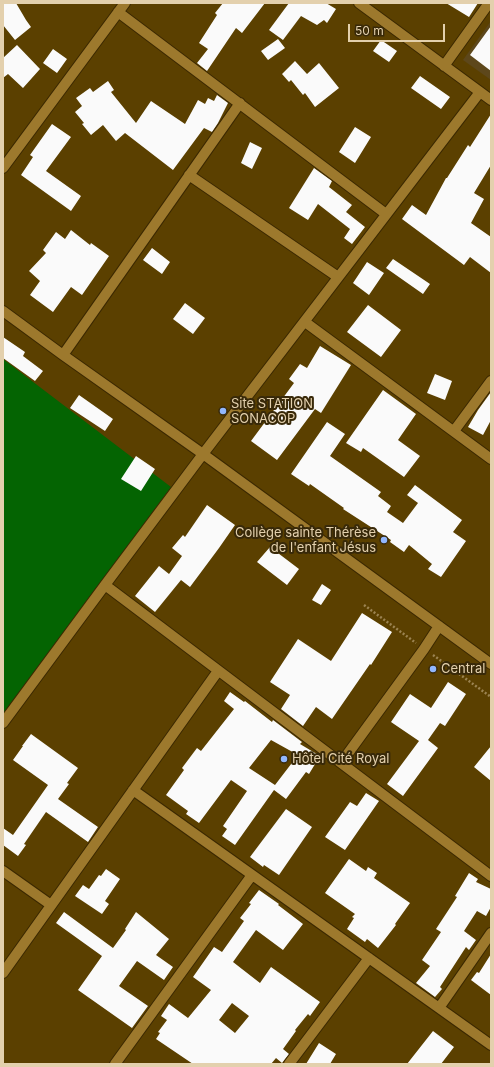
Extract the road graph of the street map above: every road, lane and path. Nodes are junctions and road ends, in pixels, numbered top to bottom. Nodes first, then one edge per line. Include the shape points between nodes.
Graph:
1 (125, 3) edge
2 (359, 3) edge
3 (489, 3) edge
4 (118, 12) junction
5 (444, 66) junction
6 (480, 92) junction
7 (491, 100) edge
8 (240, 103) junction
9 (3, 168) edge
10 (189, 176) junction
11 (386, 214) junction
12 (338, 277) junction
13 (3, 311) edge
14 (305, 322) junction
15 (63, 355) junction
16 (491, 381) edge
17 (454, 431) junction
18 (204, 454) junction
19 (491, 459) edge
20 (105, 585) junction
21 (439, 626) junction
22 (491, 664) edge
23 (218, 671) junction
24 (3, 723) edge
25 (341, 763) junction
26 (133, 790) junction
27 (3, 871) edge
28 (252, 875) junction
29 (491, 876) edge
30 (51, 905) junction
31 (491, 933) edge
32 (369, 958) junction
33 (3, 973) edge
34 (439, 1008) junction
35 (491, 1045) edge
36 (115, 1064) edge
37 (289, 1064) edge

1 - 4 street
2 - 5 street
3 - 5 street
4 - 8 street
4 - 9 street
5 - 6 street
6 - 7 street
6 - 11 street
8 - 10 street
8 - 11 street
10 - 12 street
10 - 15 street
11 - 12 street
12 - 14 street
13 - 15 street
14 - 17 street
14 - 18 street
15 - 18 street
16 - 17 street
17 - 19 street
18 - 20 street
18 - 21 street
20 - 23 street
20 - 24 street
21 - 22 street
21 - 25 street
23 - 25 street
23 - 26 street
25 - 29 street
26 - 28 street
26 - 30 street
27 - 30 street
28 - 32 street
28 - 36 street
30 - 33 street
31 - 34 street
32 - 34 street
32 - 37 street
34 - 35 street

